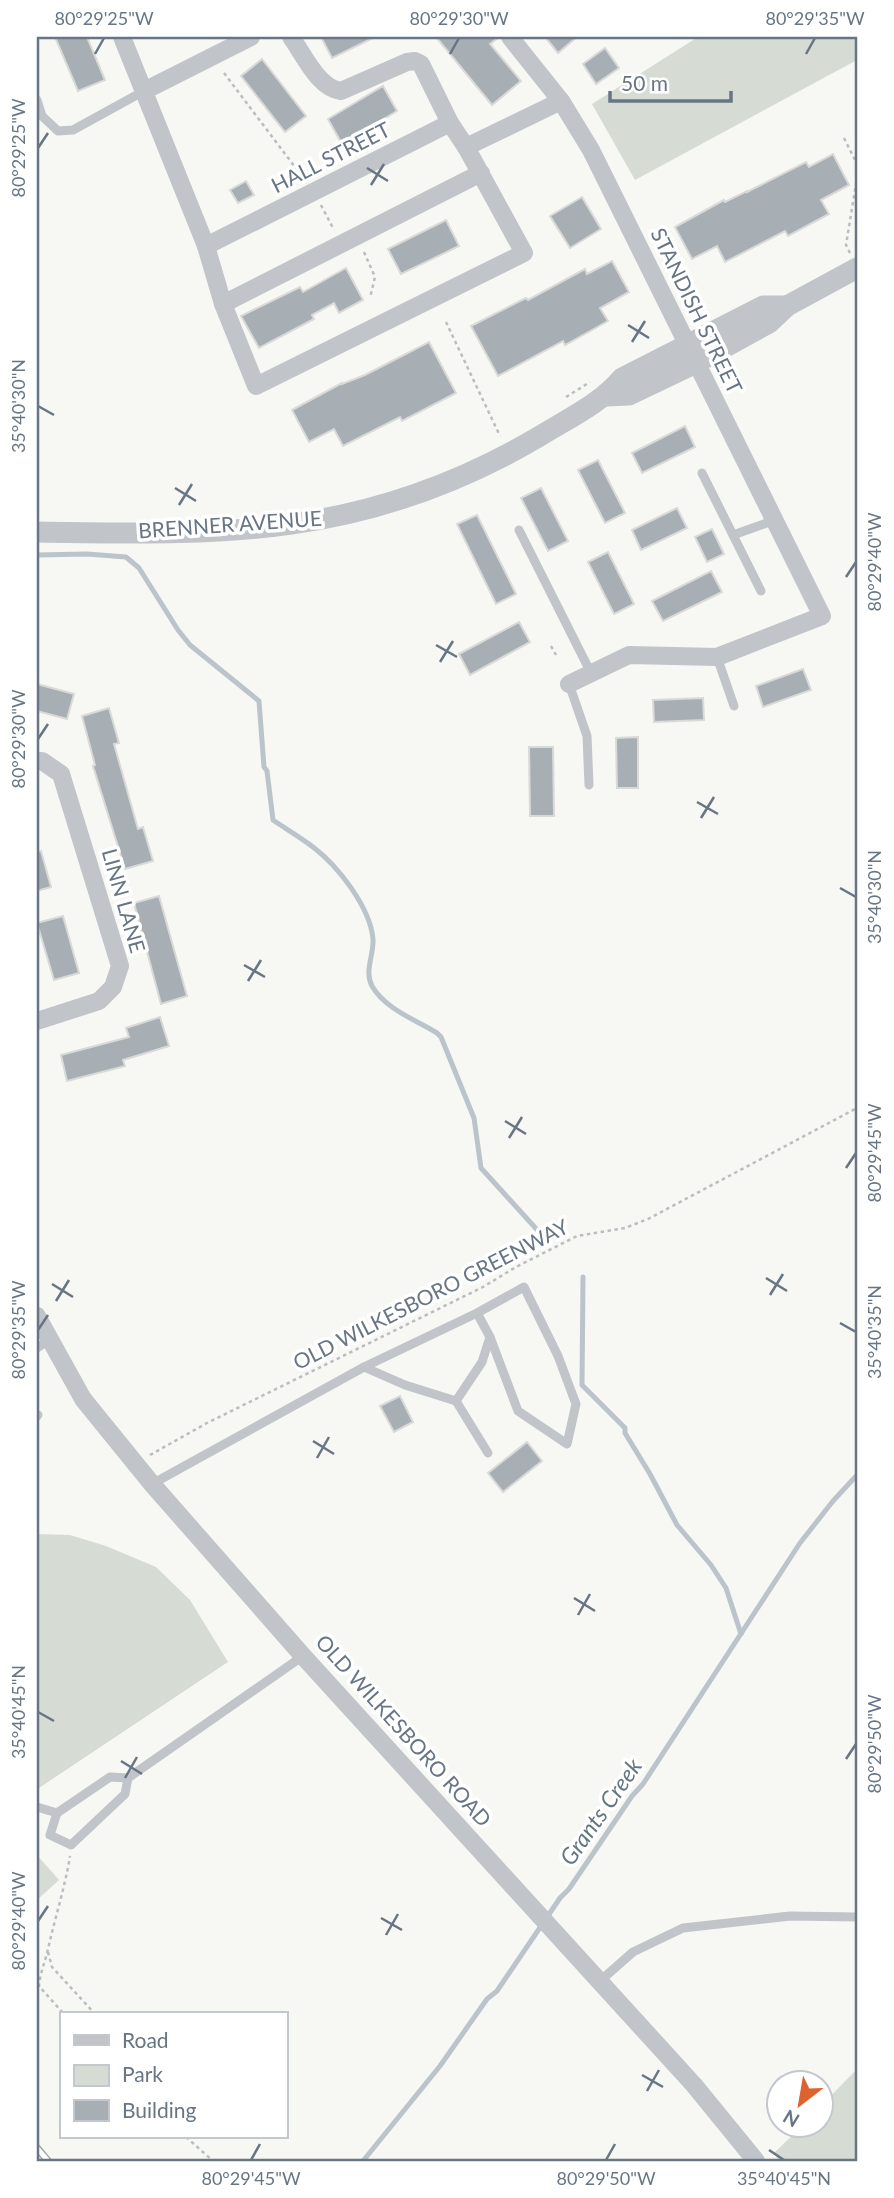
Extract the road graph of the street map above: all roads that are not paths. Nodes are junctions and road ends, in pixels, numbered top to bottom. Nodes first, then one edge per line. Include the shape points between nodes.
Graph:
1 (122, 37) edge
2 (251, 37) edge
3 (291, 37) edge
4 (510, 37) edge
5 (144, 91) junction
6 (37, 100) edge
7 (561, 101) junction
8 (450, 123) junction
9 (466, 147) junction
10 (481, 173) junction
11 (206, 246) junction
12 (854, 261) edge
13 (223, 304) junction
14 (692, 354) junction
15 (702, 473) dead end
16 (775, 520) junction
17 (519, 530) dead end
18 (37, 531) edge
19 (733, 535) junction
20 (761, 591) dead end
21 (717, 657) junction
22 (591, 673) junction
23 (569, 684) joint
24 (734, 706) dead end
25 (37, 761) edge
26 (589, 785) dead end
27 (37, 1021) edge
28 (477, 1313) junction
29 (37, 1316) edge
30 (490, 1337) junction
31 (43, 1344) edge
32 (364, 1367) junction
33 (456, 1401) junction
34 (488, 1453) dead end
35 (152, 1484) junction
36 (303, 1656) junction
37 (128, 1778) junction
38 (37, 1807) edge
39 (57, 1813) junction
40 (857, 1917) edge
41 (600, 1981) junction
42 (756, 2161) edge

1 - 5 street
2 - 5 street
3 - 8 street via 323,82 335,90 399,64 421,64
4 - 7 street, STANDISH STREET
5 - 6 lane via 73,130 58,131 42,116
5 - 11 street
7 - 9 street
7 - 14 street, STANDISH STREET via 591,150
8 - 9 street
8 - 11 street, HALL STREET
9 - 10 street
10 - 13 street
10 - 13 street via 524,253 256,386
11 - 13 street
12 - 14 street, BRENNER AVENUE via 769,323
14 - 16 street, STANDISH STREET
14 - 18 street, BRENNER AVENUE via 629,395 602,387 526,444 459,478 386,504 288,525 149,533
15 - 19 lane
16 - 19 lane
16 - 21 street, STANDISH STREET via 822,616
17 - 22 lane
19 - 20 lane
21 - 22 street via 629,655
21 - 24 lane
22 - 23 street
23 - 26 lane via 587,736
25 - 27 street, LINN LANE via 61,774 120,965 113,987 99,1000
28 - 30 lane
28 - 30 lane via 524,1287 576,1404 567,1444 518,1411
28 - 32 lane
29 - 31 street, OLD WILKESBORO ROAD
30 - 33 lane via 482,1362
31 - 35 street, OLD WILKESBORO ROAD
32 - 33 lane
32 - 35 lane
33 - 34 lane
35 - 36 street, OLD WILKESBORO ROAD
36 - 37 lane
36 - 41 street, OLD WILKESBORO ROAD
37 - 39 lane via 110,1777
37 - 39 lane via 125,1794 71,1845 50,1835
38 - 39 lane
40 - 41 lane via 790,1916 683,1928 634,1952
41 - 42 street, OLD WILKESBORO ROAD

